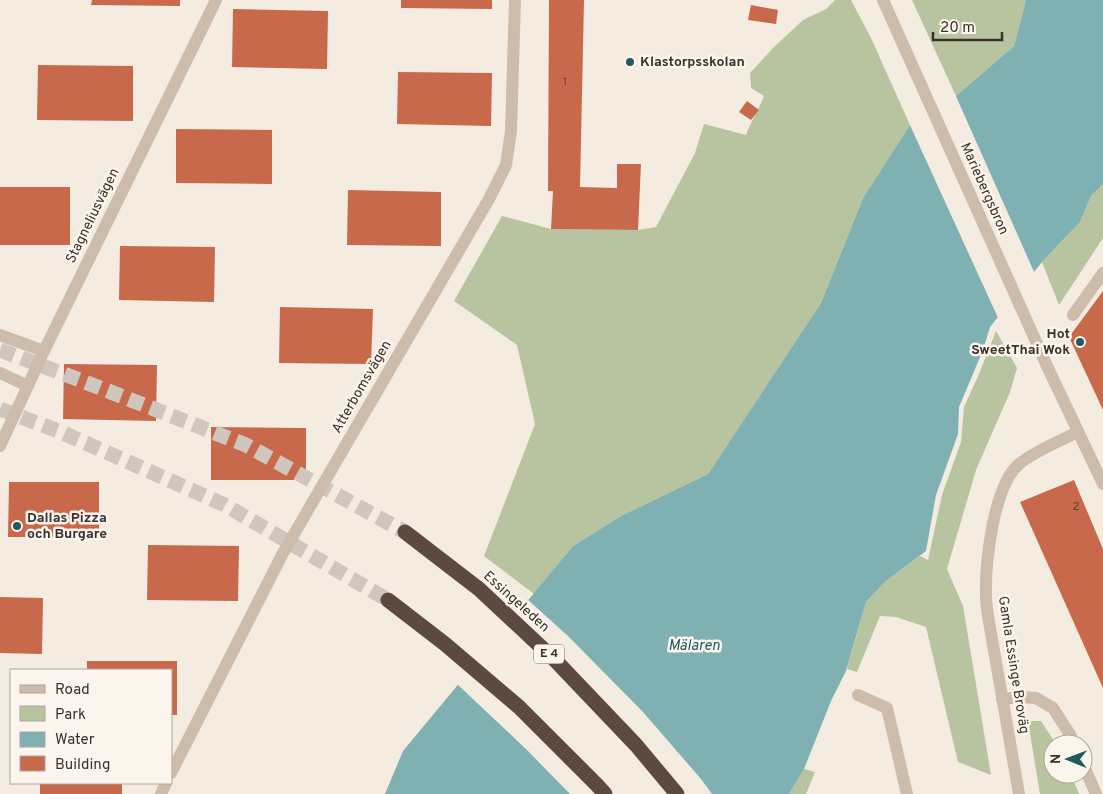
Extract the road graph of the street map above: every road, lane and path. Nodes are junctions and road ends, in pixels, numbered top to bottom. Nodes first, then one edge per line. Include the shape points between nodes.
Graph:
1 (216, 0) edge
2 (515, 0) edge
3 (883, 0) edge
4 (1103, 274) edge
5 (1073, 315) dead end
6 (0, 335) edge
7 (44, 351) junction
8 (0, 373) edge
9 (28, 386) junction
10 (1078, 432) junction
11 (0, 446) edge
12 (1103, 484) edge
13 (405, 532) tunnel mouth
14 (388, 600) tunnel mouth
15 (858, 695) dead end
16 (1002, 699) junction
17 (1070, 734) edge
18 (172, 771) edge
19 (605, 794) edge
20 (676, 794) edge
21 (907, 794) edge
22 (1019, 794) edge

1 - 7 street, Stagneliusvägen
2 - 18 street, Atterbomsvägen via 512,131 506,165 489,200 283,553
3 - 10 street, Mariebergsbron
4 - 5 street
6 - 7 street
7 - 9 street, Stagneliusvägen
8 - 9 street
9 - 11 street, Stagneliusvägen
10 - 12 street, Mariebergsbron
10 - 16 street, Gamla Essinge Broväg via 1018,465 1008,478 996,512 988,552 986,596
13 - 20 highway, Essingeleden / E 4 via 479,589 556,660 636,745
14 - 19 highway via 446,644 518,707
15 - 21 street via 887,708
16 - 17 street via 1036,698 1053,708
16 - 22 street, Gamla Essinge Broväg

